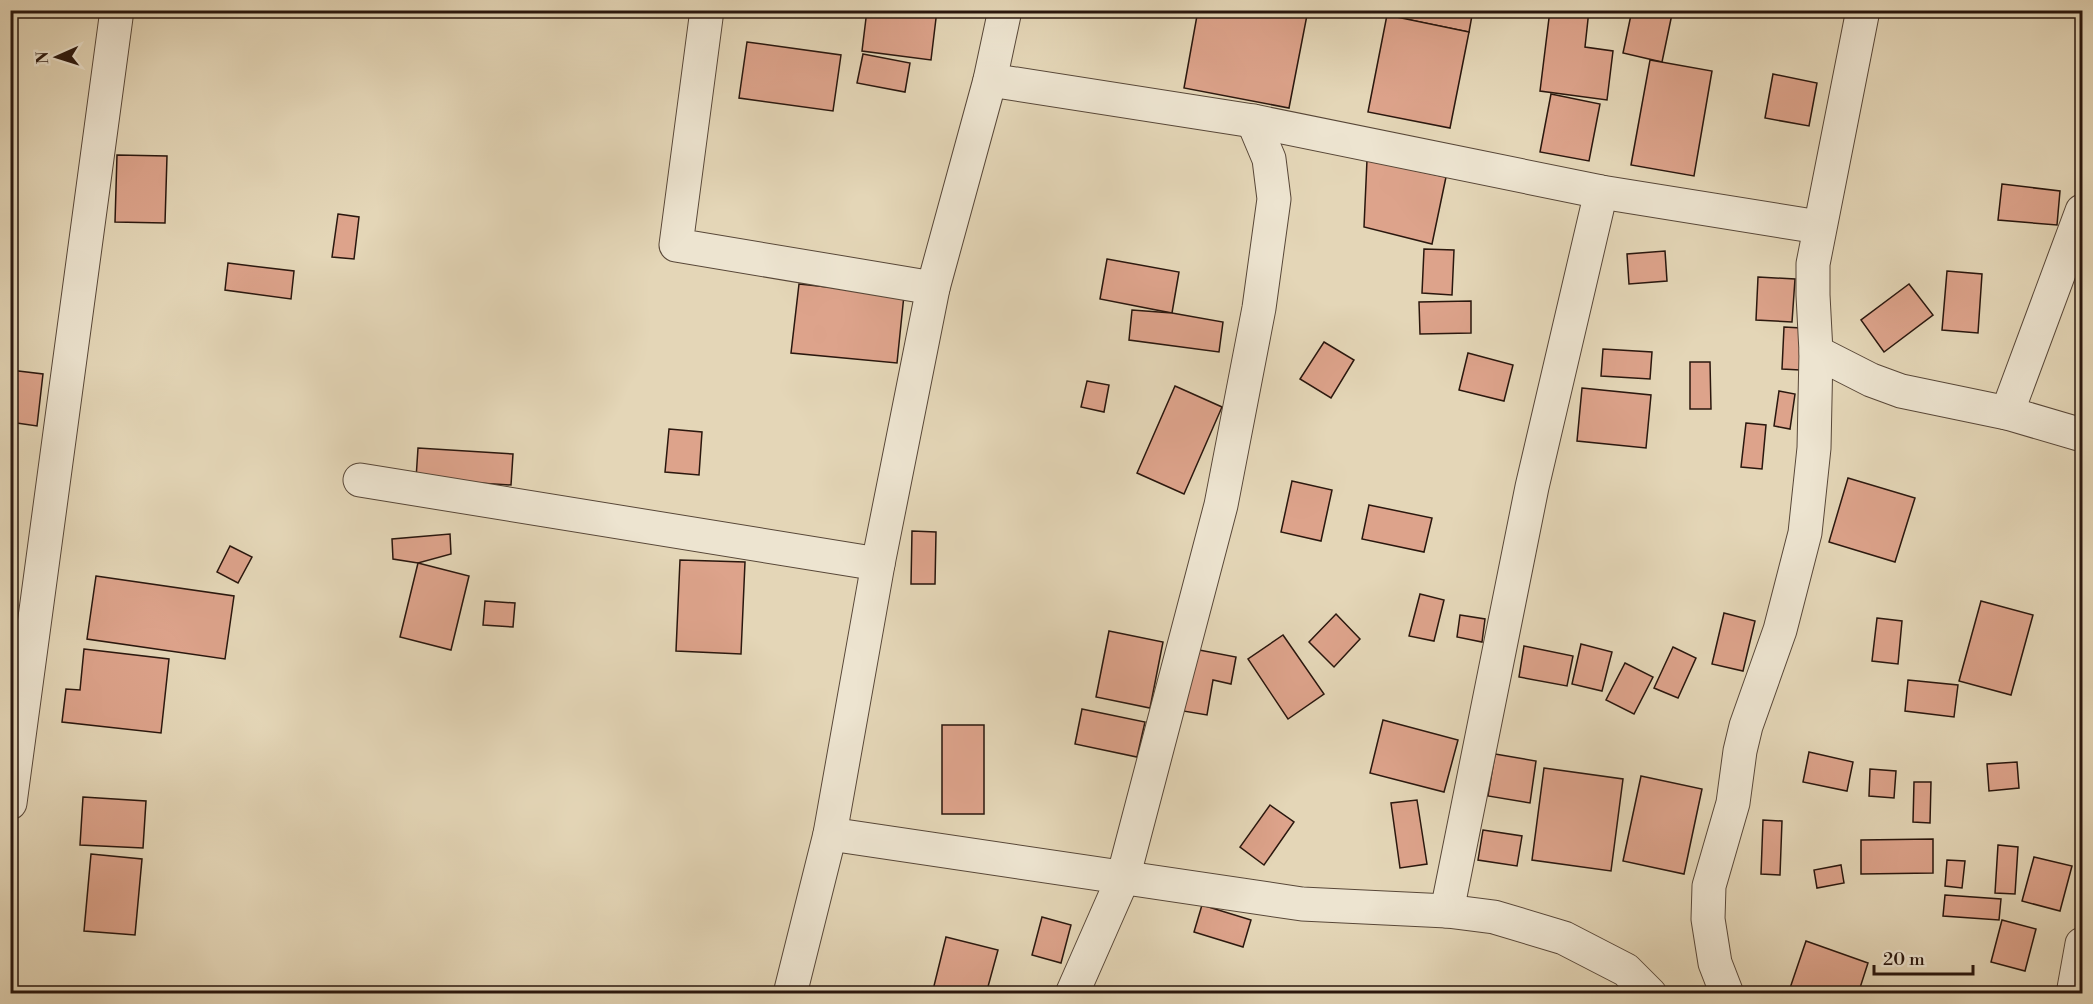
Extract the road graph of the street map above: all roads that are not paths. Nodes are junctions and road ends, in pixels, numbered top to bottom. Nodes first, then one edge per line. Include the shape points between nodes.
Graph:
1 (117, 10) edge
2 (707, 10) edge
3 (1005, 10) edge
4 (1863, 10) edge
5 (990, 80) junction
6 (1253, 121) junction
7 (1601, 192) junction
8 (2082, 211) edge
9 (1819, 227) junction
10 (933, 288) junction
11 (1816, 352) junction
12 (2007, 413) junction
13 (2082, 435) edge
14 (360, 480) dead end
15 (878, 564) junction
16 (10, 803) edge
17 (830, 834) junction
18 (1123, 878) junction
19 (1447, 911) junction
20 (2082, 944) edge
21 (790, 993) edge
22 (1072, 993) edge
23 (1650, 993) edge
24 (1727, 993) edge
25 (2073, 993) edge

1 - 16 street
2 - 10 street via 676,245
3 - 5 street
4 - 9 street
5 - 6 street
5 - 10 street
6 - 7 street
6 - 18 street via 1269,159 1274,199 1259,308 1221,505
7 - 9 street
7 - 19 street via 1532,487
8 - 12 street
9 - 11 street via 1813,274
10 - 15 street
11 - 12 street via 1901,391
11 - 24 street via 1814,448 1805,533 1780,630 1746,726 1733,803 1709,886 1708,920 1715,963
12 - 13 street
14 - 15 street
15 - 17 street
17 - 18 street
17 - 21 street
18 - 19 street via 1302,904
18 - 22 street
19 - 23 street via 1494,917 1564,938 1626,970
20 - 25 street

